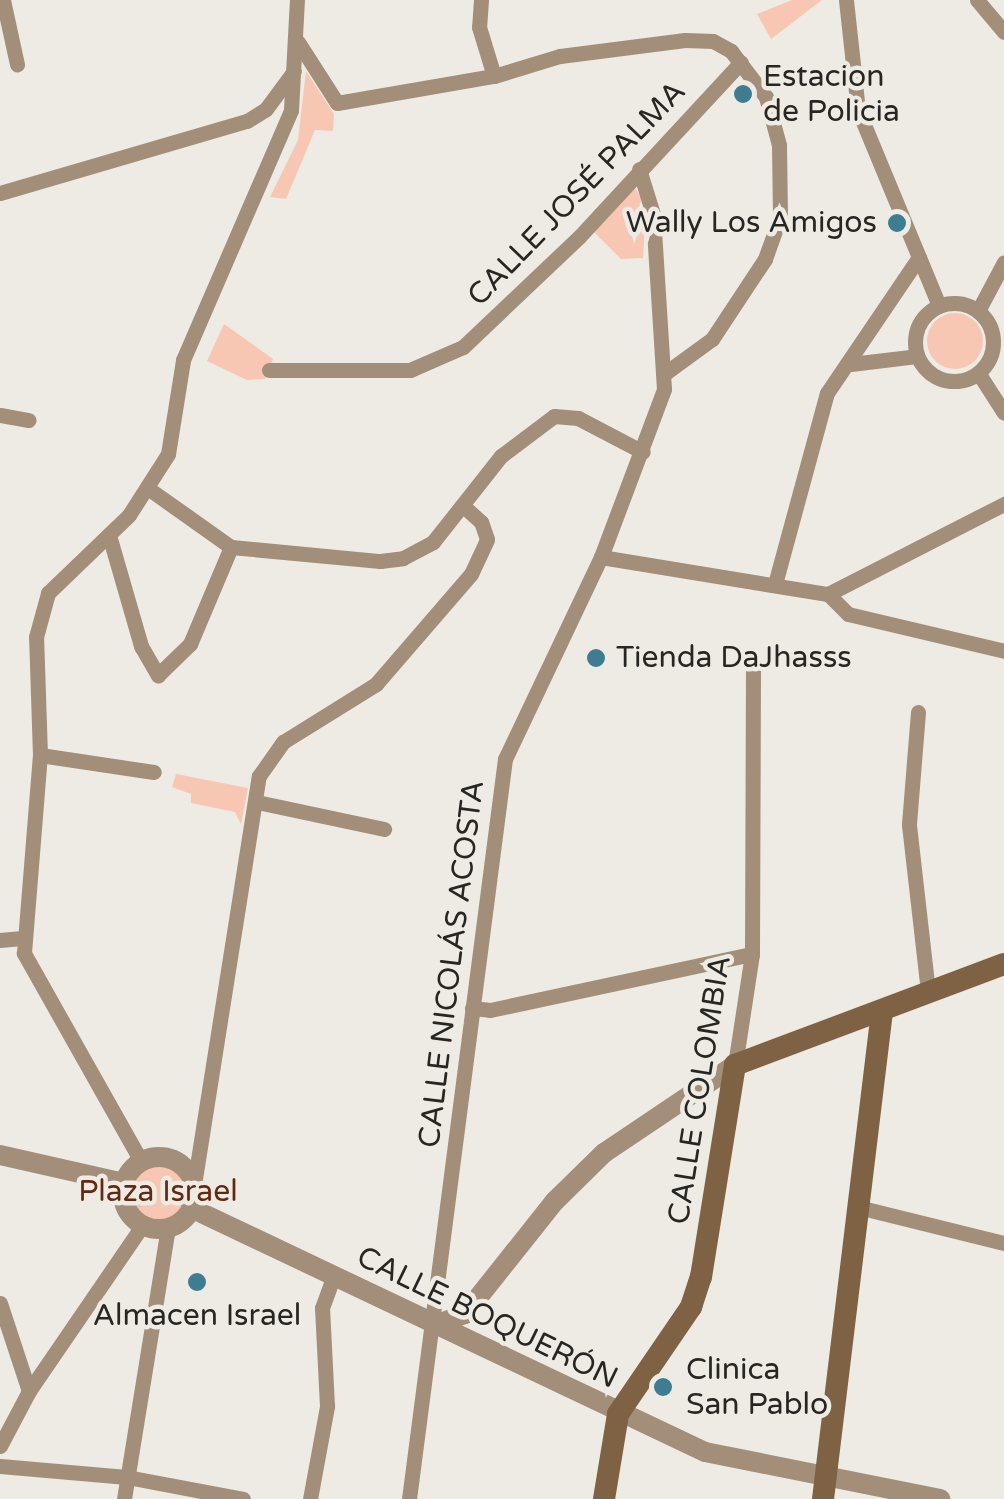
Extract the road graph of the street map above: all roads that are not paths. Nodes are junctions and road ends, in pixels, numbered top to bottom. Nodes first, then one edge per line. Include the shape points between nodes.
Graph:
1 (3, 0) edge
2 (297, 0) edge
3 (481, 0) edge
4 (846, 0) edge
5 (978, 0) edge
6 (1004, 32) edge
7 (294, 40) junction
8 (740, 62) junction
9 (17, 64) dead end
10 (294, 71) junction
11 (494, 76) junction
12 (640, 169) junction
13 (0, 193) edge
14 (920, 257) junction
15 (1004, 262) edge
16 (938, 306) junction
17 (978, 311) junction
18 (916, 356) junction
19 (851, 364) junction
20 (983, 369) junction
21 (1004, 369) edge
22 (269, 370) dead end
23 (664, 374) junction
24 (1004, 413) edge
25 (0, 415) edge
26 (29, 420) dead end
27 (643, 452) junction
28 (149, 489) junction
29 (1004, 504) edge
30 (462, 505) junction
31 (109, 535) junction
32 (231, 547) junction
33 (601, 557) junction
34 (775, 584) junction
35 (828, 594) junction
36 (1004, 651) edge
37 (753, 664) dead end
38 (918, 712) dead end
39 (40, 756) junction
40 (154, 772) dead end
41 (257, 802) junction
42 (384, 829) dead end
43 (22, 938) junction
44 (0, 940) edge
45 (752, 954) junction
46 (1004, 964) edge
47 (928, 992) junction
48 (472, 1008) junction
49 (882, 1011) junction
50 (735, 1065) junction
51 (0, 1155) edge
52 (141, 1161) junction
53 (124, 1183) junction
54 (194, 1184) junction
55 (858, 1207) junction
56 (192, 1208) junction
57 (142, 1226) junction
58 (168, 1228) junction
59 (1004, 1243) edge
60 (332, 1278) junction
61 (0, 1303) edge
62 (433, 1326) junction
63 (29, 1391) junction
64 (618, 1414) junction
65 (0, 1446) edge
66 (0, 1466) edge
67 (127, 1477) junction
68 (824, 1488) edge
69 (124, 1499) edge
70 (242, 1499) edge
71 (310, 1499) edge
72 (409, 1499) edge
73 (604, 1499) edge
74 (940, 1499) edge

1 - 9 street
2 - 7 street
3 - 11 street via 479,27
4 - 14 street via 858,110
5 - 6 street
7 - 10 street
7 - 11 street via 337,104
8 - 11 street via 722,44 686,40 537,59
8 - 12 street, CALLE JOSÉ PALMA
8 - 23 street via 766,97 773,120 780,217 765,258 712,339
10 - 13 street via 266,109 246,122
10 - 28 street via 283,134 196,324 183,360 168,454
12 - 22 street, CALLE JOSÉ PALMA via 488,327 436,362 389,372
12 - 23 street, CALLE NICOLÁS ACOSTA via 653,214
14 - 16 street
14 - 19 street via 852,351
15 - 17 street
16 - 17 street
16 - 18 street via 916,331
17 - 20 street via 994,340
18 - 19 street
18 - 20 street via 943,380
19 - 34 street via 833,381 814,423
20 - 21 street
20 - 24 street
23 - 27 street, CALLE NICOLÁS ACOSTA
25 - 26 street
27 - 30 street via 578,418 554,416 501,456
27 - 33 street, CALLE NICOLÁS ACOSTA
28 - 31 street
28 - 32 street
29 - 35 street
30 - 32 street via 433,542 403,558
30 - 41 street via 486,539 471,574 376,684 270,754
31 - 32 street via 141,646 158,675 190,644
31 - 39 street via 60,578 40,610
33 - 34 street
33 - 48 street, CALLE NICOLÁS ACOSTA via 505,759
34 - 35 street
35 - 36 street via 848,614
37 - 45 street, CALLE COLOMBIA
38 - 47 street via 909,825
39 - 40 street
39 - 43 street
41 - 42 street
41 - 54 street
43 - 44 street
43 - 52 street via 32,973
45 - 48 street via 490,1010
45 - 50 street, CALLE COLOMBIA
46 - 47 main road
47 - 49 main road
48 - 62 street, CALLE NICOLÁS ACOSTA
49 - 50 main road
49 - 55 main road
50 - 62 street via 604,1154 555,1201 465,1314
50 - 64 main road, CALLE COLOMBIA via 691,1307
51 - 53 street
52 - 53 street
52 - 54 street via 174,1160
53 - 57 street via 125,1207
54 - 56 street
55 - 59 street
55 - 68 main road
56 - 58 street
56 - 60 street, CALLE BOQUERÓN
57 - 58 street
57 - 63 street
58 - 67 street
60 - 62 street, CALLE BOQUERÓN
60 - 71 street via 322,1308 327,1406
61 - 63 street
62 - 64 street, CALLE BOQUERÓN
62 - 72 street, CALLE NICOLÁS ACOSTA
63 - 65 street
64 - 68 street, CALLE BOQUERÓN via 705,1452
64 - 73 main road, CALLE COLOMBIA
66 - 67 street
67 - 69 street
67 - 70 street
68 - 74 street, CALLE BOQUERÓN

